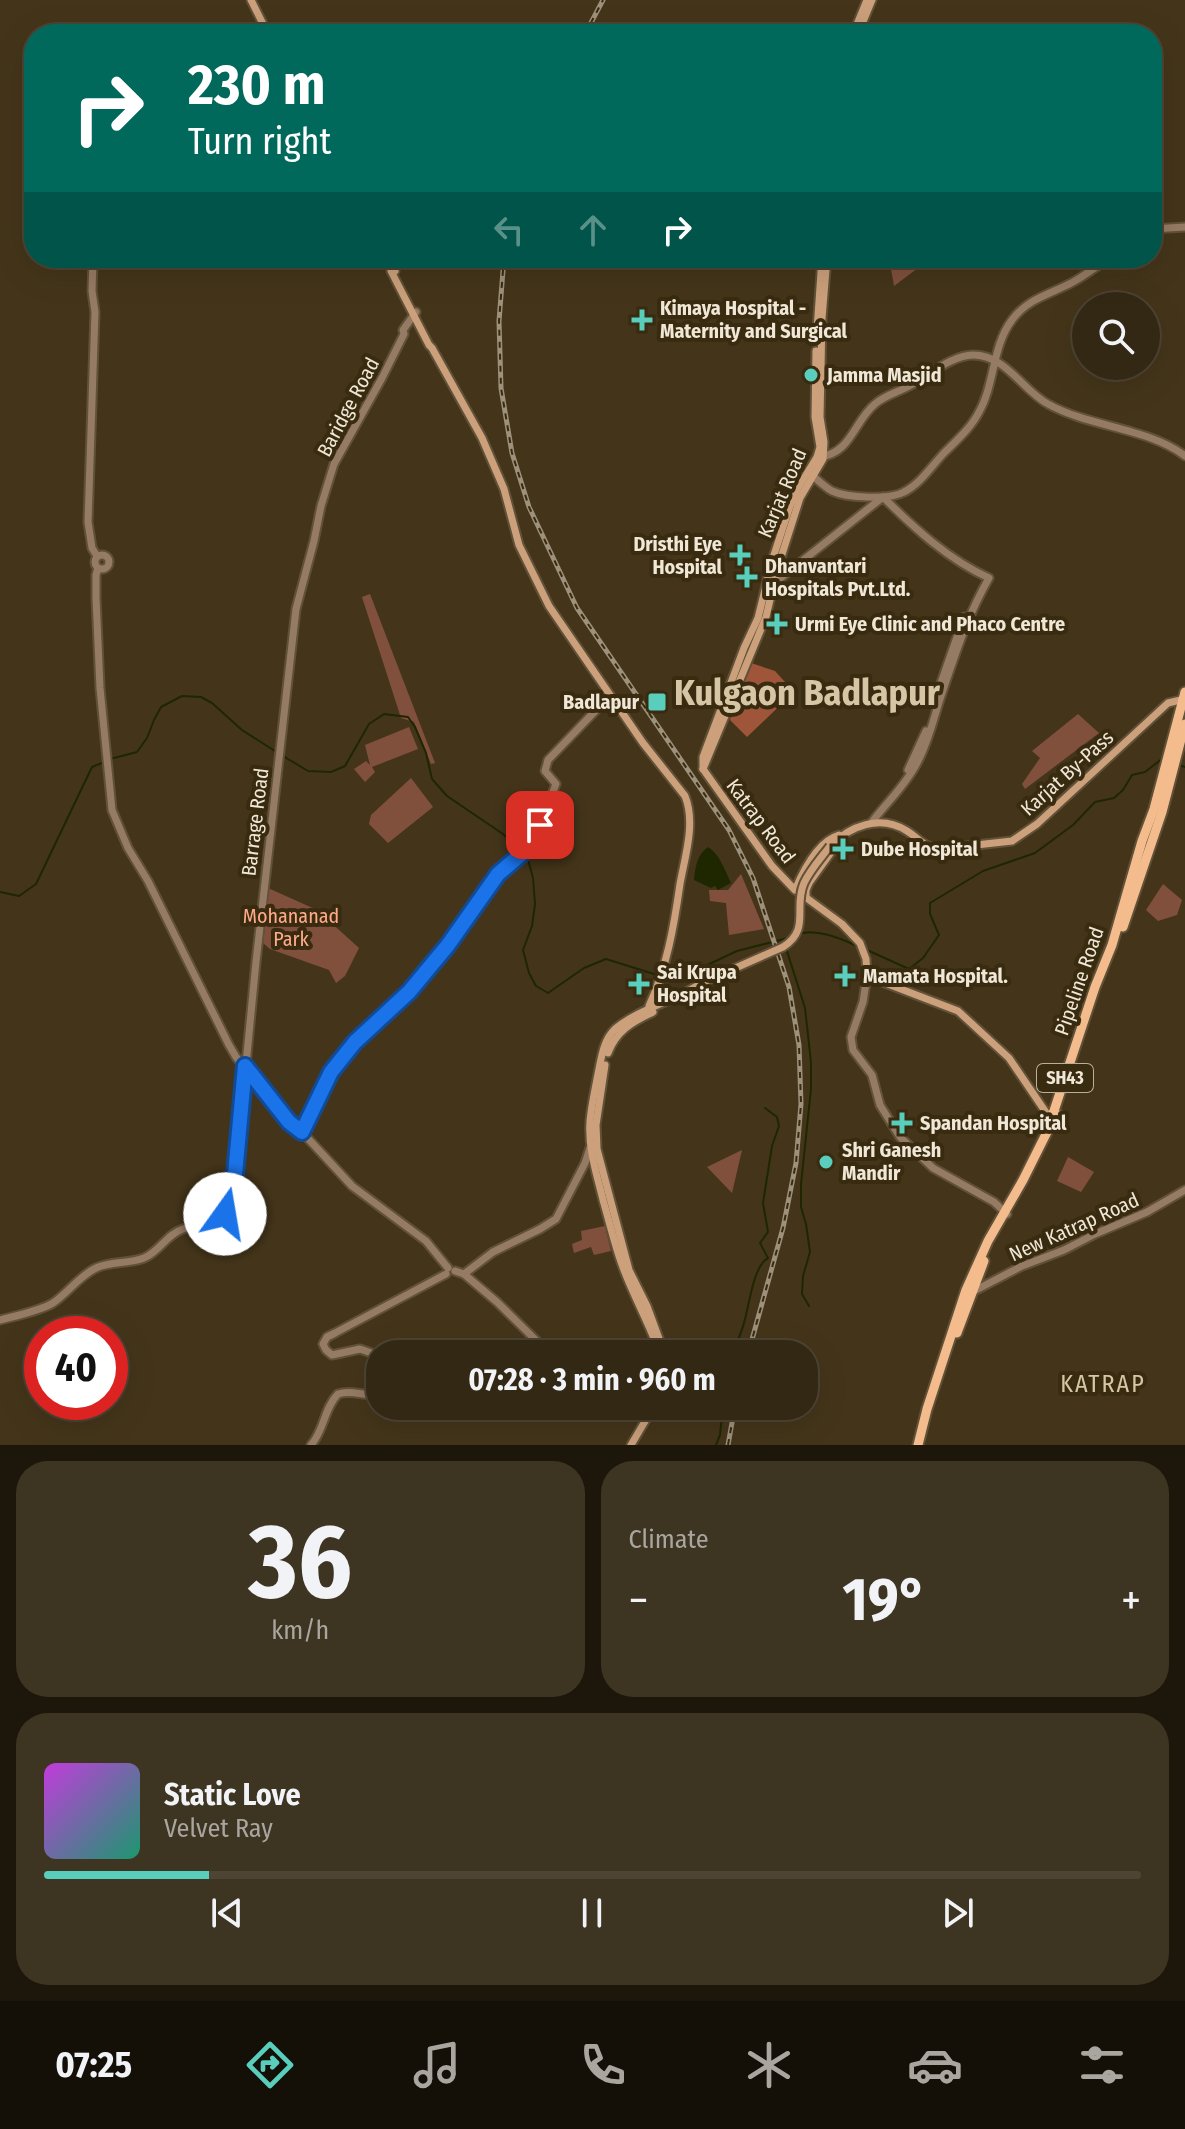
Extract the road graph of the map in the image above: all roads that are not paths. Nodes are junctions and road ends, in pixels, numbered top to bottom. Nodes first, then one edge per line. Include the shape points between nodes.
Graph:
1 (251, 0) edge
2 (869, 0) edge
3 (263, 24) edge
4 (860, 24) edge
5 (1185, 227) edge
6 (1162, 228) edge
7 (93, 268) edge
8 (392, 268) edge
9 (824, 268) edge
10 (1094, 268) edge
11 (416, 316) junction
12 (996, 361) junction
13 (1185, 456) edge
14 (820, 457) junction
15 (813, 476) junction
16 (883, 497) junction
17 (312, 544) joint
18 (97, 556) junction
19 (98, 568) junction
20 (771, 583) junction
21 (1184, 697) edge
22 (614, 700) junction
23 (1185, 724) edge
24 (1179, 744) edge
25 (703, 769) joint
26 (872, 822) junction
27 (841, 835) junction
28 (795, 890) junction
29 (806, 898) junction
30 (867, 976) junction
31 (650, 1010) junction
32 (245, 1066) junction
33 (1052, 1119) junction
34 (302, 1132) junction
35 (594, 1143) junction
36 (1185, 1190) edge
37 (1006, 1213) junction
38 (450, 1271) junction
39 (464, 1274) junction
40 (974, 1291) junction
41 (0, 1320) edge
42 (536, 1340) edge
43 (658, 1340) edge
44 (366, 1351) edge
45 (366, 1395) edge
46 (642, 1420) edge
47 (311, 1445) edge
48 (629, 1445) edge
49 (919, 1445) edge

1 - 3 main road
2 - 4 main road
5 - 6 street
7 - 18 street via 88,522
8 - 11 main road
9 - 14 main road, Karjat Road via 815,417
10 - 12 street via 1026,306 1011,321
11 - 17 street, Baridge Road via 334,464
11 - 22 main road via 482,438 504,489 519,545 549,606
12 - 13 street via 1045,403 1157,441
12 - 14 street via 971,355 947,363 872,406 844,445 833,455
12 - 16 street via 988,393 971,425 915,484
14 - 15 main road, Karjat Road
14 - 20 main road, Karjat Road via 790,506 772,561
15 - 16 street via 840,494
15 - 20 main road, Karjat Road via 800,498
16 - 20 street
16 - 26 street via 942,549 988,577 959,630 918,749
17 - 32 street, Barrage Road via 296,609
18 - 19 street
18 - 19 street via 109,561 106,568
19 - 32 street via 100,688 112,810 229,1045
20 - 25 main road, Karjat Road via 703,757
21 - 24 main road, Pipeline Road / SH43
21 - 26 main road, Karjat By-Pass via 1168,703 1012,841 931,848 897,826
22 - 31 main road via 689,806 677,910
22 - 34 street via 599,707 548,760 545,771 556,784 532,845 498,874 409,992 355,1042 331,1072
23 - 24 main road, Pipeline Road / SH43
24 - 33 main road, Pipeline Road / SH43 via 1162,812
25 - 28 main road, Katrap Road via 767,860
26 - 27 main road
27 - 28 main road, Katrap Road via 826,841
27 - 29 main road via 809,883
27 - 31 main road, bridge via 805,880 801,925 793,940
28 - 29 main road, Katrap Road
29 - 30 main road, Katrap Road via 862,945
30 - 33 main road via 958,1011 1009,1058
30 - 37 street, Katrap Road via 851,1037 853,1050 872,1075 880,1105 900,1137 933,1168
31 - 35 main road via 619,1032 608,1050
32 - 34 street
32 - 41 street, Barrage Road via 230,1210 218,1219 183,1228 146,1258 92,1270 50,1305
33 - 37 main road, Pipeline Road / SH43 via 1025,1186
34 - 38 street via 352,1186 426,1241
35 - 39 street via 556,1219 493,1252
35 - 43 main road via 636,1291 647,1306
36 - 40 street, New Katrap Road
37 - 40 main road, Pipeline Road / SH43
37 - 49 main road, Pipeline Road / SH43 via 966,1290
38 - 39 street
38 - 44 street via 327,1337 323,1344 332,1355
39 - 42 street
40 - 49 main road, Pipeline Road / SH43
45 - 47 street via 338,1394
46 - 48 main road

